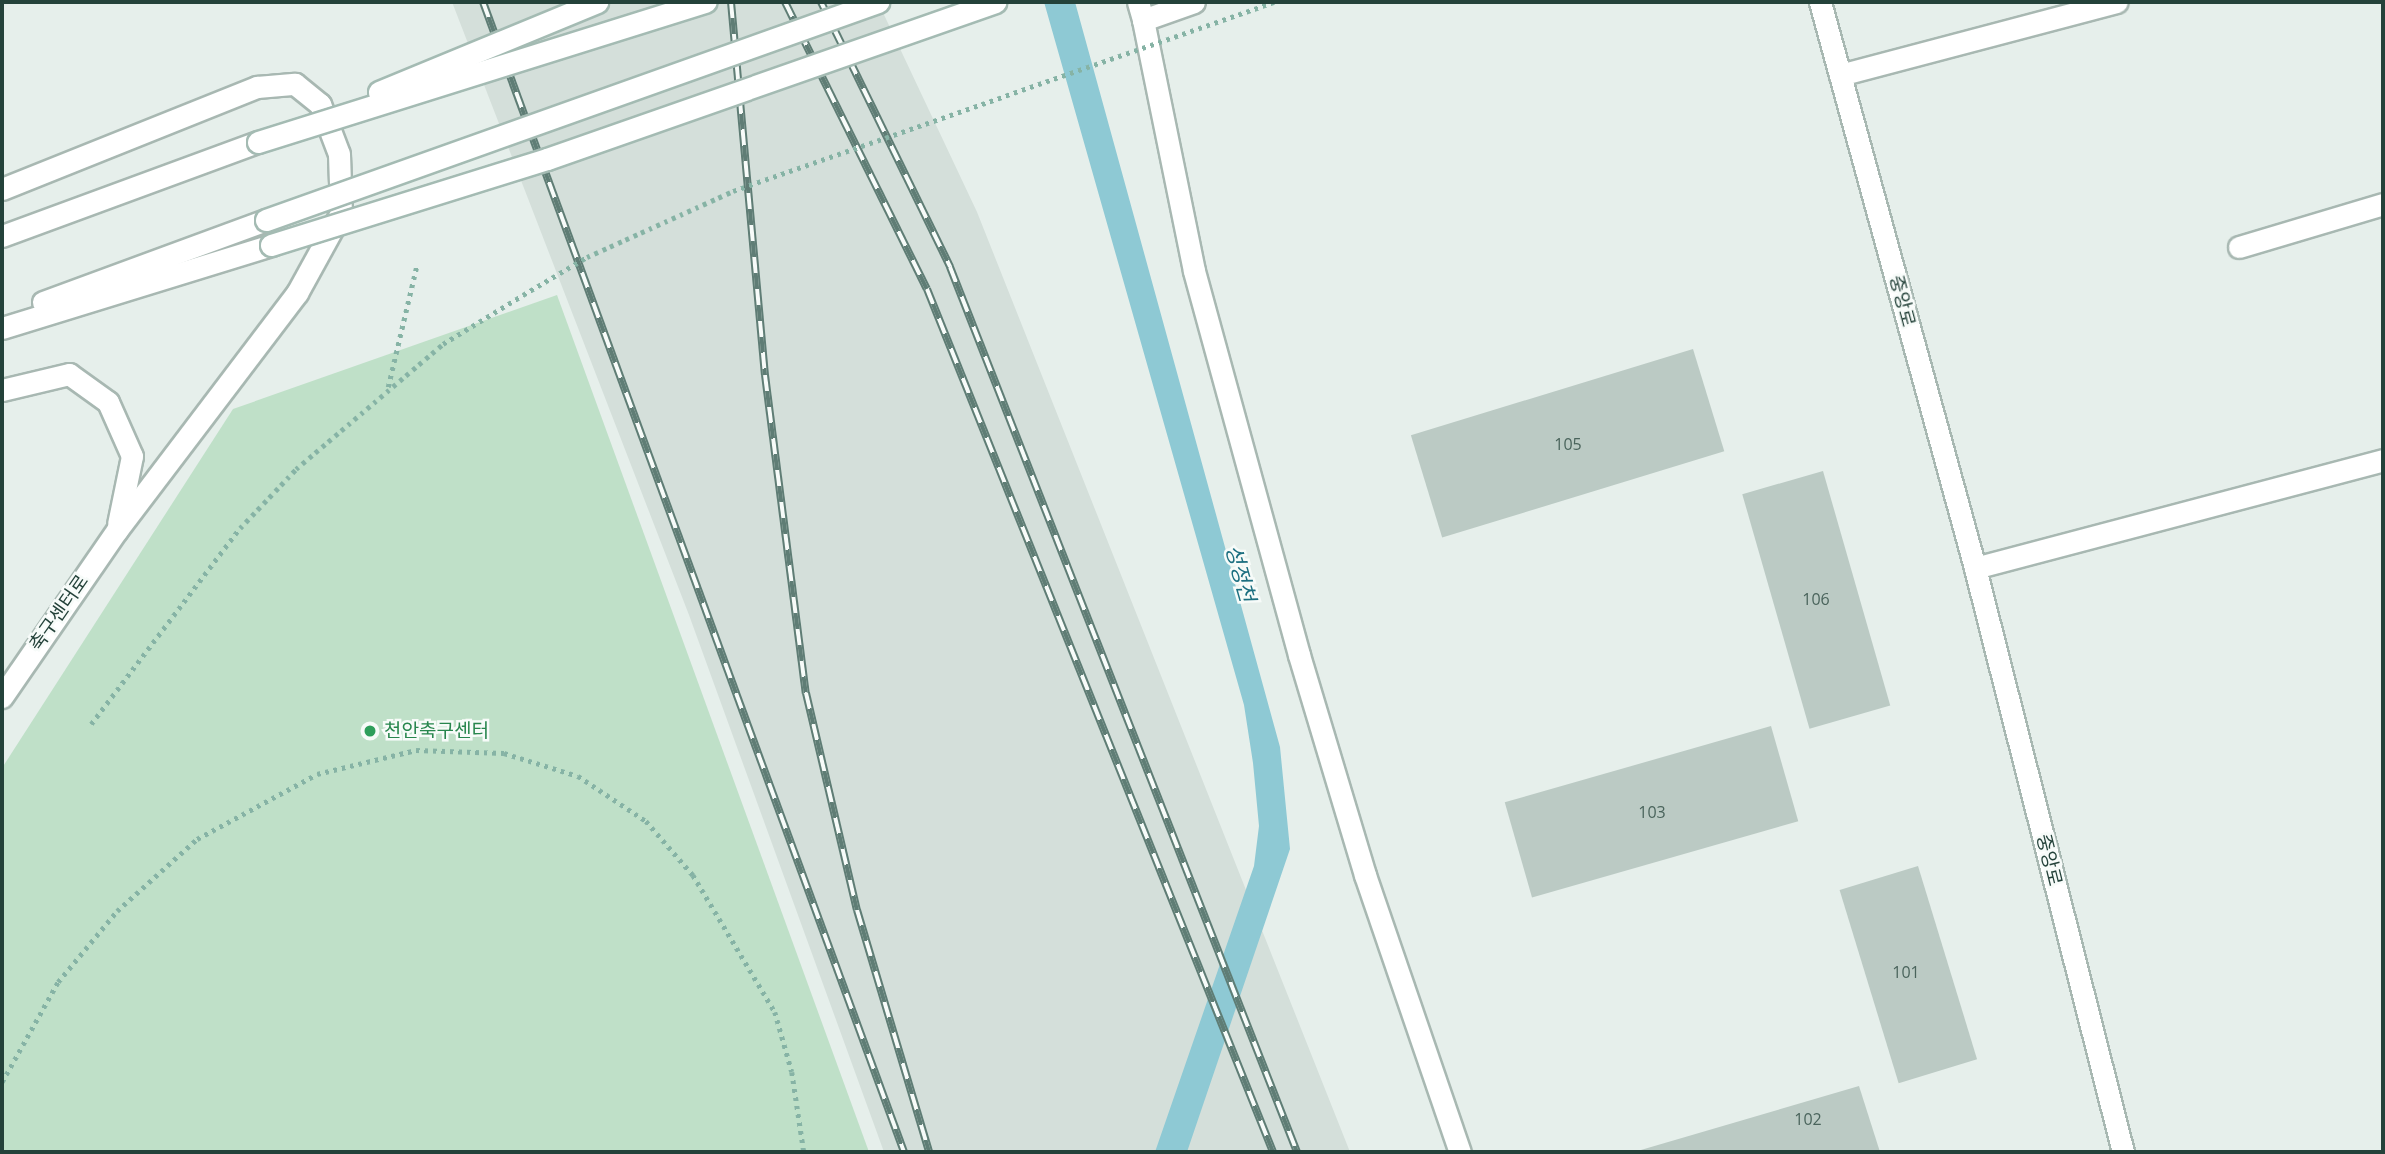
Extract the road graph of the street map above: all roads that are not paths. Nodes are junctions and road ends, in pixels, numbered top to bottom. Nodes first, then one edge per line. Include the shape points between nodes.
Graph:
1 (597, 2) edge
2 (706, 2) edge
3 (878, 2) edge
4 (995, 2) edge
5 (1194, 2) edge
6 (1820, 2) edge
7 (2117, 2) edge
8 (1141, 11) edge
9 (1840, 75) junction
10 (258, 142) junction
11 (2, 189) edge
12 (2383, 204) edge
13 (2, 236) edge
14 (2239, 247) dead end
15 (2, 317) edge
16 (2, 328) edge
17 (2, 390) edge
18 (2383, 460) edge
19 (117, 530) junction
20 (1975, 568) junction
21 (2, 696) edge
22 (1460, 1152) edge
23 (2123, 1152) edge

1 - 10 street, bridge
2 - 10 street, bridge
3 - 15 street, bridge
4 - 16 street, bridge via 547,159
5 - 8 street
6 - 9 street, 중앙로
7 - 9 street
8 - 22 street via 1194,271 1299,655 1365,876
9 - 20 street, 중앙로
10 - 13 street
11 - 19 street, 축구센터로 via 257,87 295,84 320,104 339,154 341,214 297,293
12 - 14 street
17 - 19 street via 69,374 108,402 132,456
18 - 20 street
19 - 21 street, 축구센터로
20 - 23 street, 중앙로

